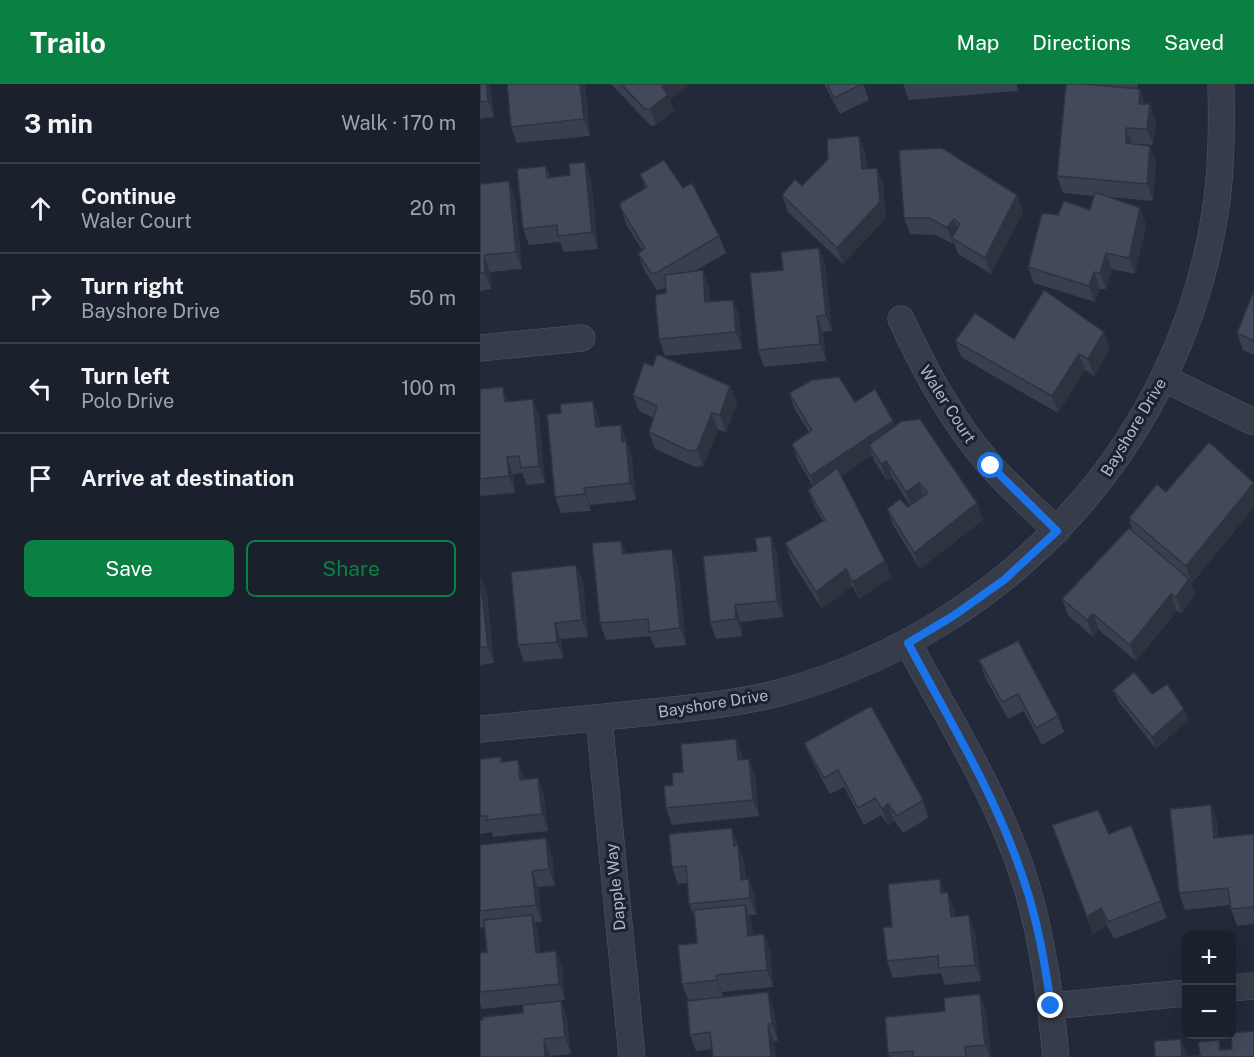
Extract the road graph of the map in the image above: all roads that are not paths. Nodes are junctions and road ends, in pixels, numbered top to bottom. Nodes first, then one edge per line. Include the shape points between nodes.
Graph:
1 (1221, 84) edge
2 (901, 319) dead end
3 (582, 338) dead end
4 (480, 348) edge
5 (1163, 378) junction
6 (1254, 422) edge
7 (1057, 531) junction
8 (908, 643) junction
9 (599, 718) junction
10 (480, 729) edge
11 (1254, 986) edge
12 (1236, 988) edge
13 (1182, 993) edge
14 (1051, 1006) junction
15 (632, 1057) edge
16 (1056, 1057) edge

1 - 5 street, Bayshore Drive via 1222,146 1214,218 1204,268
2 - 7 street, Waler Court via 925,372 955,421 991,466
3 - 4 street
5 - 6 street
5 - 7 street, Bayshore Drive via 1128,441 1098,484
7 - 8 street, Bayshore Drive via 1004,580
8 - 9 street, Bayshore Drive via 843,673 784,692 724,704
8 - 14 street via 1003,823 1043,951
9 - 10 street, Bayshore Drive
9 - 15 street, Dapple Way
11 - 12 street
13 - 14 street
14 - 16 street

